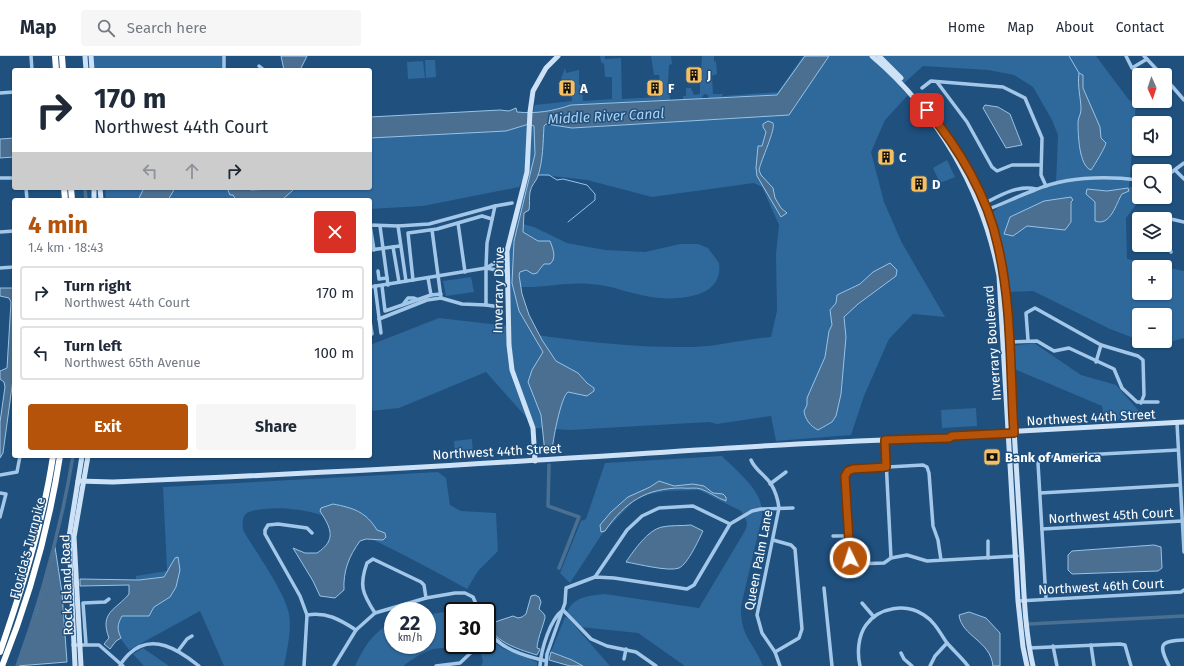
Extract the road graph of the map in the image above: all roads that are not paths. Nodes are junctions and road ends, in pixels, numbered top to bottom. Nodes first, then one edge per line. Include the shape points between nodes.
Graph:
1 (31, 56) edge
2 (55, 56) edge
3 (62, 56) edge
4 (85, 56) edge
5 (91, 56) edge
6 (224, 56) edge
7 (558, 56) edge
8 (872, 56) edge
9 (879, 56) edge
10 (1126, 56) edge
11 (1146, 57) edge
12 (259, 66) dead end
13 (32, 68) edge
14 (56, 68) edge
15 (63, 68) edge
16 (86, 68) edge
17 (92, 68) edge
18 (224, 68) edge
19 (262, 68) edge
20 (1156, 68) edge
21 (937, 82) junction
22 (951, 83) junction
23 (1172, 86) edge
24 (922, 88) dead end
25 (945, 90) junction
26 (12, 92) edge
27 (0, 93) edge
28 (1184, 100) edge
29 (1184, 163) edge
30 (1041, 165) junction
31 (1180, 167) junction
32 (1176, 170) junction
33 (1184, 170) edge
34 (1172, 173) edge
35 (0, 178) edge
36 (12, 178) edge
37 (1184, 179) edge
38 (1132, 180) edge
39 (1046, 186) junction
40 (1036, 189) junction
41 (512, 203) dead end
42 (982, 205) junction
43 (495, 206) junction
44 (984, 211) junction
45 (492, 219) junction
46 (1172, 219) edge
47 (1184, 222) edge
48 (458, 223) junction
49 (372, 225) edge
50 (380, 226) junction
51 (398, 226) junction
52 (432, 230) junction
53 (12, 231) edge
54 (0, 232) edge
55 (400, 246) junction
56 (393, 247) junction
57 (383, 248) junction
58 (372, 250) edge
59 (507, 260) junction
60 (494, 264) junction
61 (12, 267) edge
62 (0, 268) edge
63 (486, 268) junction
64 (494, 270) junction
65 (378, 271) dead end
66 (465, 272) junction
67 (507, 272) junction
68 (439, 277) junction
69 (387, 278) junction
70 (428, 278) junction
71 (413, 280) junction
72 (406, 281) junction
73 (399, 282) junction
74 (388, 284) junction
75 (375, 286) junction
76 (382, 286) junction
77 (372, 287) edge
78 (431, 295) junction
79 (441, 296) junction
80 (486, 305) junction
81 (500, 307) dead end
82 (385, 311) junction
83 (386, 318) junction
84 (379, 319) junction
85 (381, 333) dead end
86 (1028, 340) junction
87 (1006, 342) junction
88 (1101, 344) junction
89 (1096, 362) junction
90 (1158, 402) dead end
91 (1141, 403) junction
92 (1184, 422) edge
93 (1177, 423) junction
94 (1012, 433) junction
95 (885, 440) junction
96 (1178, 450) junction
97 (20, 458) edge
98 (52, 458) edge
99 (60, 458) edge
100 (82, 458) edge
101 (88, 458) edge
102 (751, 460) dead end
103 (535, 461) junction
104 (886, 467) junction
105 (786, 472) dead end
106 (0, 475) edge
107 (78, 481) junction
108 (84, 481) junction
109 (770, 484) junction
110 (1180, 485) junction
111 (0, 493) edge
112 (1040, 493) junction
113 (779, 508) junction
114 (793, 508) dead end
115 (1, 510) edge
116 (0, 517) edge
117 (1182, 521) junction
118 (730, 524) junction
119 (1042, 529) junction
120 (72, 531) junction
121 (312, 533) dead end
122 (833, 536) dead end
123 (849, 536) junction
124 (773, 540) junction
125 (988, 541) dead end
126 (1184, 552) edge
127 (1019, 556) junction
128 (891, 558) junction
129 (988, 558) junction
130 (941, 560) junction
131 (595, 577) junction
132 (824, 588) dead end
133 (1184, 590) edge
134 (426, 598) junction
135 (109, 599) dead end
136 (1025, 600) junction
137 (1046, 600) junction
138 (1018, 601) junction
139 (475, 602) edge
140 (862, 603) dead end
141 (563, 610) junction
142 (374, 612) junction
143 (307, 615) junction
144 (874, 617) junction
145 (356, 630) junction
146 (192, 636) dead end
147 (496, 640) edge
148 (1184, 640) edge
149 (947, 642) junction
150 (86, 644) junction
151 (76, 645) junction
152 (1091, 645) junction
153 (1053, 646) junction
154 (1029, 648) junction
155 (626, 649) junction
156 (0, 652) edge
157 (178, 652) junction
158 (775, 652) junction
159 (901, 653) dead end
160 (470, 654) edge
161 (540, 659) junction
162 (624, 659) dead end
163 (546, 661) junction
164 (121, 665) edge
165 (460, 665) edge
166 (2, 666) edge
167 (75, 666) edge
168 (81, 666) edge
169 (199, 666) edge
170 (304, 666) edge
171 (334, 666) edge
172 (436, 666) edge
173 (540, 666) edge
174 (546, 666) edge
175 (656, 666) edge
176 (780, 666) edge
177 (832, 666) edge
178 (860, 666) edge
179 (912, 666) edge
180 (930, 666) edge
181 (968, 666) edge
182 (1027, 666) edge
183 (1034, 666) edge
184 (1057, 666) edge
185 (1094, 666) edge
186 (1131, 666) edge
187 (1169, 666) edge

1 - 13 street
2 - 14 highway
3 - 15 highway
4 - 16 street
5 - 17 street
6 - 18 street
7 - 59 street, Inverrary Drive via 546,68 535,86 530,112 527,172
8 - 42 street, Inverrary Boulevard via 902,83 941,133
9 - 42 street, Inverrary Boulevard via 945,131 966,167
10 - 11 street via 1132,68
11 - 20 street
12 - 19 street
21 - 22 street
21 - 24 street via 931,81
21 - 25 street
22 - 25 street
22 - 30 street via 1003,87 1025,98 1042,138
23 - 28 street
25 - 30 street via 967,122 992,167 997,171 1012,165
26 - 27 street
29 - 31 street
30 - 39 street via 1041,175
31 - 32 street
31 - 33 street
32 - 34 street
32 - 37 street
35 - 36 street
38 - 39 street via 1080,178
39 - 40 street
40 - 42 street via 1019,189
40 - 44 street
41 - 43 street
42 - 44 street, Inverrary Boulevard
43 - 45 street
43 - 51 street via 429,224
44 - 87 street, Inverrary Boulevard via 999,276
45 - 48 street via 482,216
45 - 63 street
46 - 47 street
48 - 52 street
48 - 66 street
49 - 50 street
50 - 51 street
50 - 57 street
51 - 55 street
52 - 68 street
52 - 71 street via 408,233
53 - 54 street
55 - 56 street
55 - 72 street
56 - 57 street
56 - 73 street
57 - 58 street
57 - 69 street
59 - 60 street
59 - 67 street, Inverrary Drive
60 - 63 street
60 - 64 street
61 - 62 street
63 - 64 street
63 - 66 street
63 - 80 street
64 - 67 street
65 - 69 street via 379,279
66 - 68 street
67 - 103 street, Inverrary Drive via 512,370 533,428
68 - 70 street
68 - 79 street
69 - 74 street
70 - 71 street
70 - 78 street
71 - 72 street
72 - 73 street
73 - 74 street
74 - 76 street
75 - 76 street
75 - 77 street
75 - 84 street
76 - 82 street
78 - 79 street
78 - 82 street via 419,300 412,298
79 - 80 street via 462,304
79 - 83 street
80 - 81 street
82 - 83 street
83 - 84 street
84 - 85 street
86 - 87 street
86 - 88 street via 1026,315 1035,308
86 - 89 street via 1036,341 1054,351 1069,348
87 - 94 street, Inverrary Boulevard
88 - 89 street
88 - 91 street via 1143,360 1144,396
89 - 91 street via 1114,369 1122,388 1136,402
90 - 91 street
92 - 93 street, Northwest 44th Street
93 - 94 street, Northwest 44th Street
93 - 96 street
94 - 95 street, Northwest 44th Street via 938,435 922,436 917,439
94 - 127 street, Inverrary Boulevard
95 - 103 street, Northwest 44th Street
95 - 104 street
96 - 110 street
96 - 112 street via 1044,457 1038,463
97 - 106 street via 17,472
98 - 156 highway, Florida's Turnpike via 38,526
99 - 166 highway, Florida's Turnpike via 42,542 27,597
100 - 107 street, Rock Island Road
101 - 108 street, Rock Island Road
102 - 109 street, Queen Palm Lane via 753,466
103 - 108 street, Northwest 44th Street via 114,482
104 - 123 street via 853,469 845,476
104 - 128 street
104 - 130 street via 927,467 933,526
105 - 109 street
107 - 108 street, Northwest 44th Street
107 - 120 street, Rock Island Road
108 - 120 street, Rock Island Road
109 - 113 street, Queen Palm Lane
110 - 112 street
110 - 117 street
111 - 115 street via 6,494
112 - 119 street
113 - 114 street
113 - 118 street via 752,511
113 - 124 street, Queen Palm Lane
115 - 116 street
117 - 119 street, Northwest 45th Court
117 - 126 street
118 - 131 street via 693,506 659,508 642,516 627,530
118 - 131 street via 694,585 687,589
119 - 137 street
120 - 151 street, Rock Island Road via 68,551
121 - 143 street via 307,528 278,524 268,525 265,530 300,596
122 - 123 street
123 - 128 street via 850,558 855,564 884,563
124 - 158 street, Queen Palm Lane via 757,615 762,633
124 - 158 street via 791,545 795,549 802,629 799,638
125 - 129 street
127 - 129 street
127 - 136 street, Inverrary Boulevard
127 - 138 street, Inverrary Boulevard
128 - 130 street via 907,555 927,561
129 - 130 street
131 - 141 street via 566,588
132 - 177 street
133 - 137 street, Northwest 46th Court
134 - 139 street via 465,593 473,597
134 - 142 street
134 - 142 street via 421,582 374,559 367,563 362,584 365,597
135 - 150 street via 105,602 83,603
136 - 137 street, Northwest 46th Court
136 - 138 street, Northwest 46th Court
136 - 154 street, Inverrary Boulevard
138 - 182 street, Inverrary Boulevard via 1022,647
140 - 144 street
141 - 155 street via 591,639 607,646
141 - 161 street via 554,620
141 - 163 street
142 - 145 street
143 - 145 street via 335,616
143 - 170 street
144 - 149 street via 896,608 914,610 931,620
144 - 178 street via 861,633 858,655
145 - 171 street
146 - 157 street
147 - 161 street via 514,651
148 - 187 street via 1168,640 1164,643 1162,649
149 - 180 street
149 - 181 street
150 - 151 street
150 - 164 street via 99,645
151 - 167 street, Rock Island Road
151 - 168 street, Rock Island Road
152 - 153 street
152 - 185 street
152 - 186 street via 1124,645
153 - 154 street
153 - 184 street
154 - 183 street, Inverrary Boulevard
155 - 162 street
155 - 175 street via 636,652
157 - 164 street via 168,646 149,643 132,650
157 - 169 street
158 - 176 street, Queen Palm Lane
159 - 179 street
160 - 165 street
161 - 163 street
161 - 173 street
163 - 174 street
165 - 172 street

